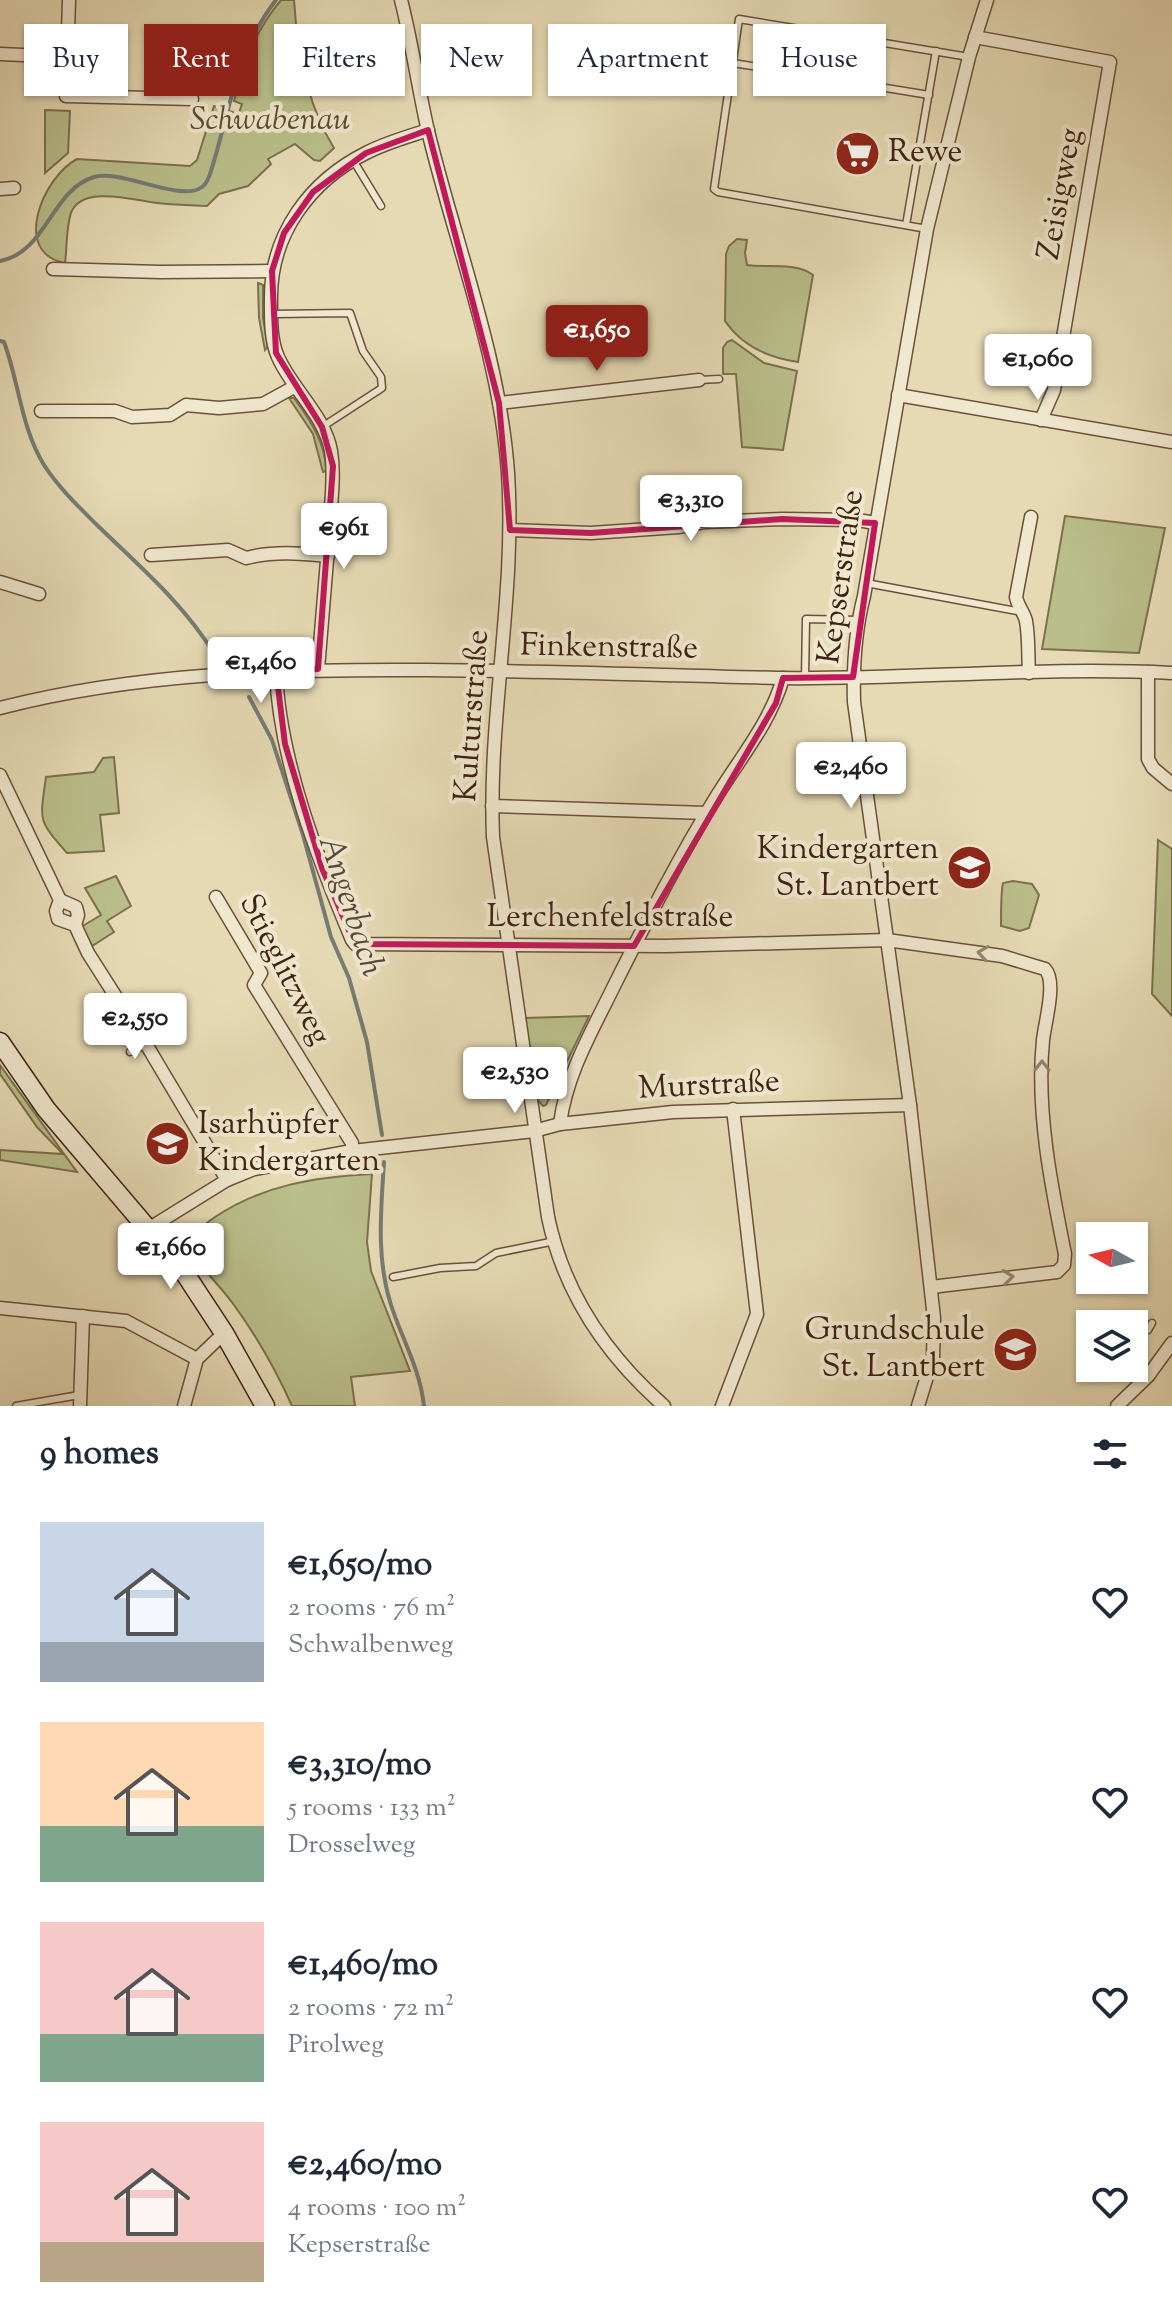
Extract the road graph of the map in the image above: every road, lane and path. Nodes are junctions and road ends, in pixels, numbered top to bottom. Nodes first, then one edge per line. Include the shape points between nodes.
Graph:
1 (69, 0) edge
2 (401, 0) edge
3 (987, 0) edge
4 (69, 24) edge
5 (737, 34) edge
6 (975, 37) junction
7 (936, 51) junction
8 (0, 54) edge
9 (24, 55) edge
10 (969, 57) junction
11 (737, 64) edge
12 (929, 95) junction
13 (66, 96) edge
14 (728, 96) edge
15 (192, 99) dead end
16 (428, 130) junction
17 (353, 160) junction
18 (14, 188) dead end
19 (0, 189) edge
20 (381, 206) dead end
21 (906, 225) junction
22 (927, 229) junction
23 (53, 269) dead end
24 (272, 271) junction
25 (271, 314) junction
26 (719, 379) dead end
27 (699, 380) joint
28 (294, 387) junction
29 (898, 395) junction
30 (499, 403) junction
31 (41, 411) dead end
32 (1041, 420) junction
33 (322, 427) junction
34 (1172, 442) edge
35 (1031, 517) dead end
36 (875, 523) junction
37 (510, 530) junction
38 (151, 555) dead end
39 (328, 556) junction
40 (0, 582) edge
41 (866, 583) junction
42 (39, 594) dead end
43 (1022, 612) junction
44 (858, 620) junction
45 (318, 669) junction
46 (276, 671) junction
47 (499, 671) junction
48 (1148, 672) junction
49 (1029, 673) junction
50 (1172, 673) edge
51 (853, 677) junction
52 (783, 678) junction
53 (805, 678) junction
54 (0, 708) edge
55 (0, 775) edge
56 (1172, 784) edge
57 (492, 806) junction
58 (706, 813) junction
59 (216, 897) dead end
60 (887, 940) junction
61 (507, 944) junction
62 (634, 946) junction
63 (0, 1042) edge
64 (146, 1044) junction
65 (130, 1052) dead end
66 (910, 1105) junction
67 (733, 1109) junction
68 (560, 1124) junction
69 (534, 1131) junction
70 (352, 1151) junction
71 (227, 1180) junction
72 (148, 1229) junction
73 (555, 1241) junction
74 (393, 1277) dead end
75 (931, 1287) junction
76 (0, 1308) edge
77 (83, 1316) junction
78 (224, 1333) junction
79 (1172, 1343) edge
80 (197, 1359) junction
81 (79, 1401) edge
82 (16, 1406) edge
83 (184, 1406) edge
84 (265, 1406) edge
85 (664, 1406) edge
86 (722, 1406) edge
87 (918, 1406) edge
88 (1117, 1406) edge

1 - 4 street
2 - 16 street, Kulturstraße
3 - 6 street, Kepserstraße
5 - 7 lane via 739,19
6 - 10 street, Kepserstraße
6 - 32 street, Zeisigweg via 1110,62 1054,390
7 - 10 lane
7 - 12 lane
8 - 9 street
10 - 22 street, Kepserstraße
11 - 12 lane
12 - 21 lane
13 - 15 street
14 - 21 lane via 714,189 718,192
16 - 17 street
16 - 30 street, Kulturstraße
17 - 20 lane
17 - 24 street via 301,205 284,233
18 - 19 street
21 - 22 lane
22 - 29 street, Kepserstraße
23 - 24 street
24 - 25 street
25 - 28 street via 276,353
25 - 33 lane via 350,313 363,351 381,377 382,388
26 - 27 lane
27 - 30 street
28 - 31 street via 263,404 186,405 170,415
28 - 33 street
29 - 32 street
29 - 36 street, Kepserstraße
30 - 37 street, Kulturstraße
32 - 34 street
33 - 39 street via 333,466
35 - 43 street via 1016,597
36 - 37 street via 782,519 591,533
36 - 41 street, Kepserstraße
37 - 47 street, Kulturstraße
38 - 39 street via 228,550 246,558 265,553
39 - 45 street
40 - 42 street
41 - 43 lane
41 - 44 street, Kepserstraße
43 - 49 street
44 - 51 street, Kepserstraße
44 - 53 lane via 806,619
45 - 46 street, Finkenstraße
45 - 47 street, Finkenstraße
46 - 54 street, Finkenstraße via 141,681
46 - 61 street, Lerchenfeldstraße via 285,744 322,868 355,944
47 - 52 street, Finkenstraße
47 - 57 street, Kulturstraße
48 - 49 street, Finkenstraße
48 - 50 street, Finkenstraße
48 - 56 street via 1148,759
49 - 51 street, Finkenstraße
51 - 53 street, Finkenstraße
51 - 60 street, Kepserstraße
52 - 53 street, Finkenstraße
52 - 58 street via 776,703
55 - 64 street via 60,900 58,919 75,925
57 - 58 street
57 - 61 street, Kulturstraße
58 - 62 street
59 - 70 street, Stieglitzweg via 261,973 254,985 352,1143
60 - 62 street, Lerchenfeldstraße
60 - 66 street, Kepserstraße
75 -> 60 street, Lerchenfeldstraße via 1057,1272 1064,1265 1042,1091 1051,980 1045,969 1002,956
61 - 62 street, Lerchenfeldstraße
61 - 69 street, Kulturstraße
62 - 68 street via 573,1073
63 - 72 main road via 46,1109
64 - 65 lane
64 - 71 street
66 - 67 street, Murstraße
66 - 75 street, Kepserstraße
67 - 68 street, Murstraße
67 - 86 street via 757,1314
68 - 69 street, Murstraße
69 - 70 street, Murstraße
69 - 73 street, Kulturstraße
70 - 71 street, Murstraße via 254,1169
71 - 72 street, Murstraße
72 - 78 main road
73 - 74 lane via 496,1253 476,1266
73 - 85 street, Kulturstraße via 567,1280 593,1328
75 - 87 street, Kepserstraße via 934,1346
76 - 77 street
77 - 80 street via 126,1321
77 - 81 street
78 - 80 street
78 - 84 main road
79 - 88 street
80 - 83 street
81 - 82 lane

